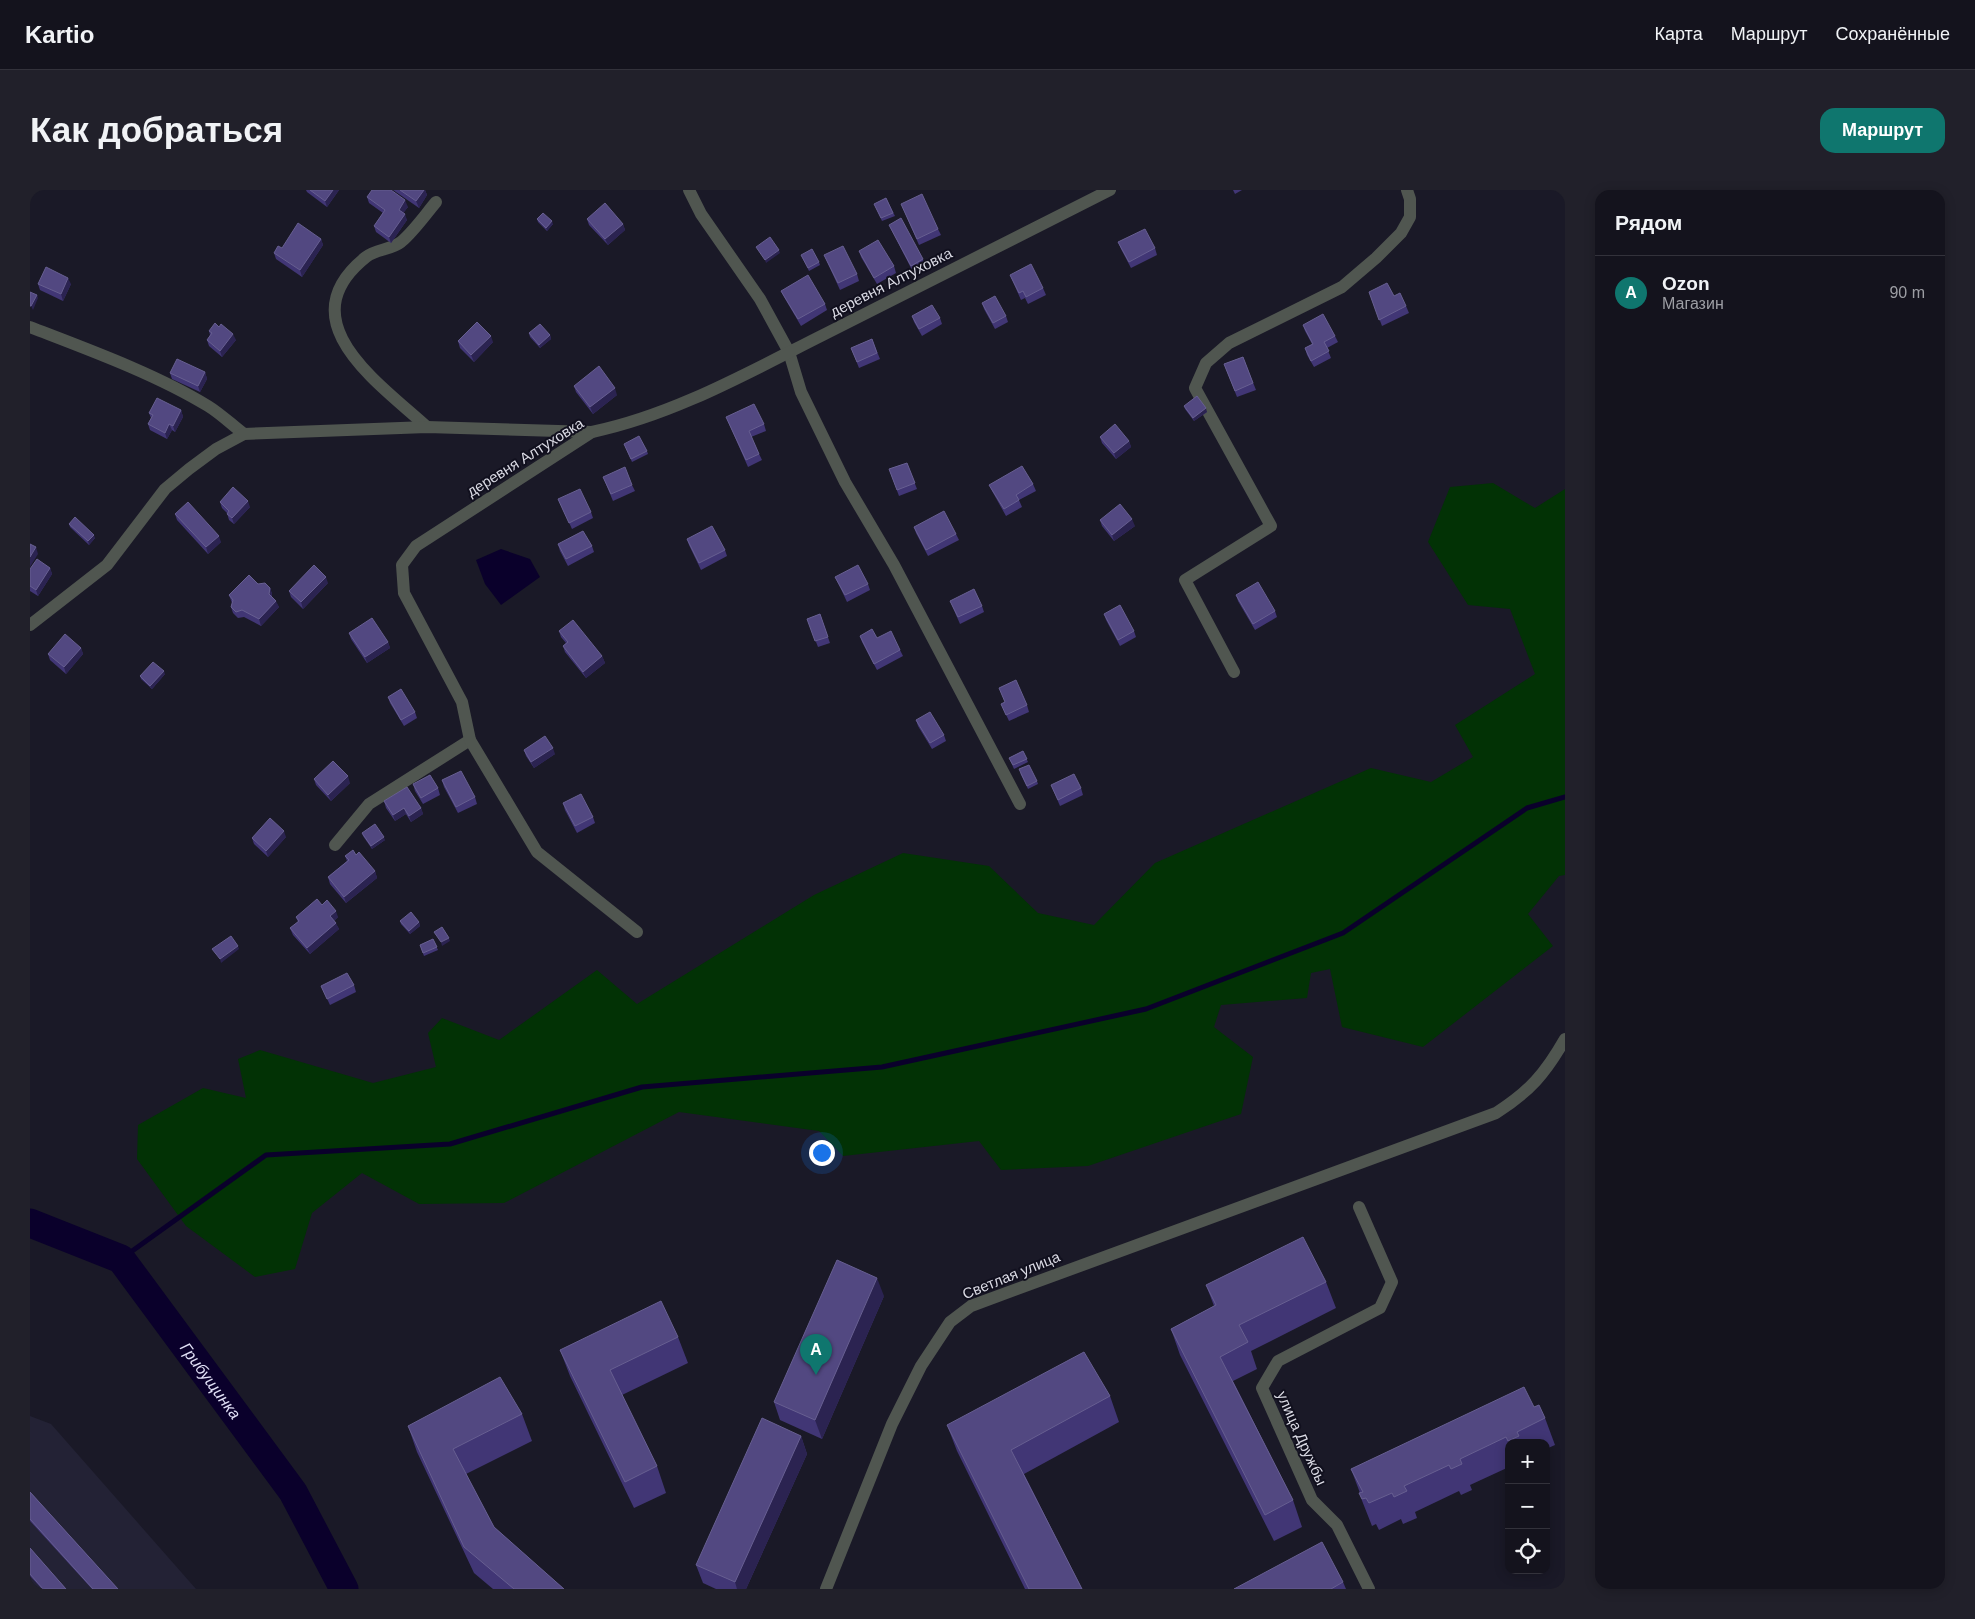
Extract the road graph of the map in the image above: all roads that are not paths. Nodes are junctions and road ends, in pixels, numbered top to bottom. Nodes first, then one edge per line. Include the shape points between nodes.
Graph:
1 (689, 190) edge
2 (1110, 190) edge
3 (1407, 190) edge
4 (436, 202) dead end
5 (30, 327) edge
6 (789, 352) junction
7 (427, 428) junction
8 (592, 432) junction
9 (244, 434) junction
10 (30, 625) edge
11 (1234, 672) dead end
12 (470, 740) junction
13 (1020, 804) dead end
14 (335, 845) dead end
15 (637, 932) dead end
16 (1565, 1039) edge
17 (1359, 1207) dead end
18 (828, 1588) edge
19 (1369, 1589) edge

1 - 6 street via 701,214 760,298
2 - 6 street, деревня Алтуховка
3 - 11 street via 1410,217 1401,233 1376,258 1342,287 1229,343 1206,364 1195,388 1271,526 1185,580
4 - 7 street via 400,243 367,256 350,272 335,303 334,321 343,344 359,364
5 - 9 street via 101,355 209,406
6 - 8 street, деревня Алтуховка via 680,404 616,427
6 - 13 street via 801,392 845,482 894,565
7 - 8 street
7 - 9 street
8 - 12 street, деревня Алтуховка via 416,546 402,565 404,593 462,702
9 - 10 street via 216,449 183,474 166,490 107,565
12 - 14 street via 369,804
12 - 15 street, деревня Алтуховка via 537,852
16 - 18 street, Светлая улица via 1551,1063 1528,1090 1496,1113 971,1306 950,1322 921,1366 892,1424
17 - 19 street, улица Дружбы via 1392,1282 1380,1308 1278,1361 1262,1388 1312,1500 1337,1525

